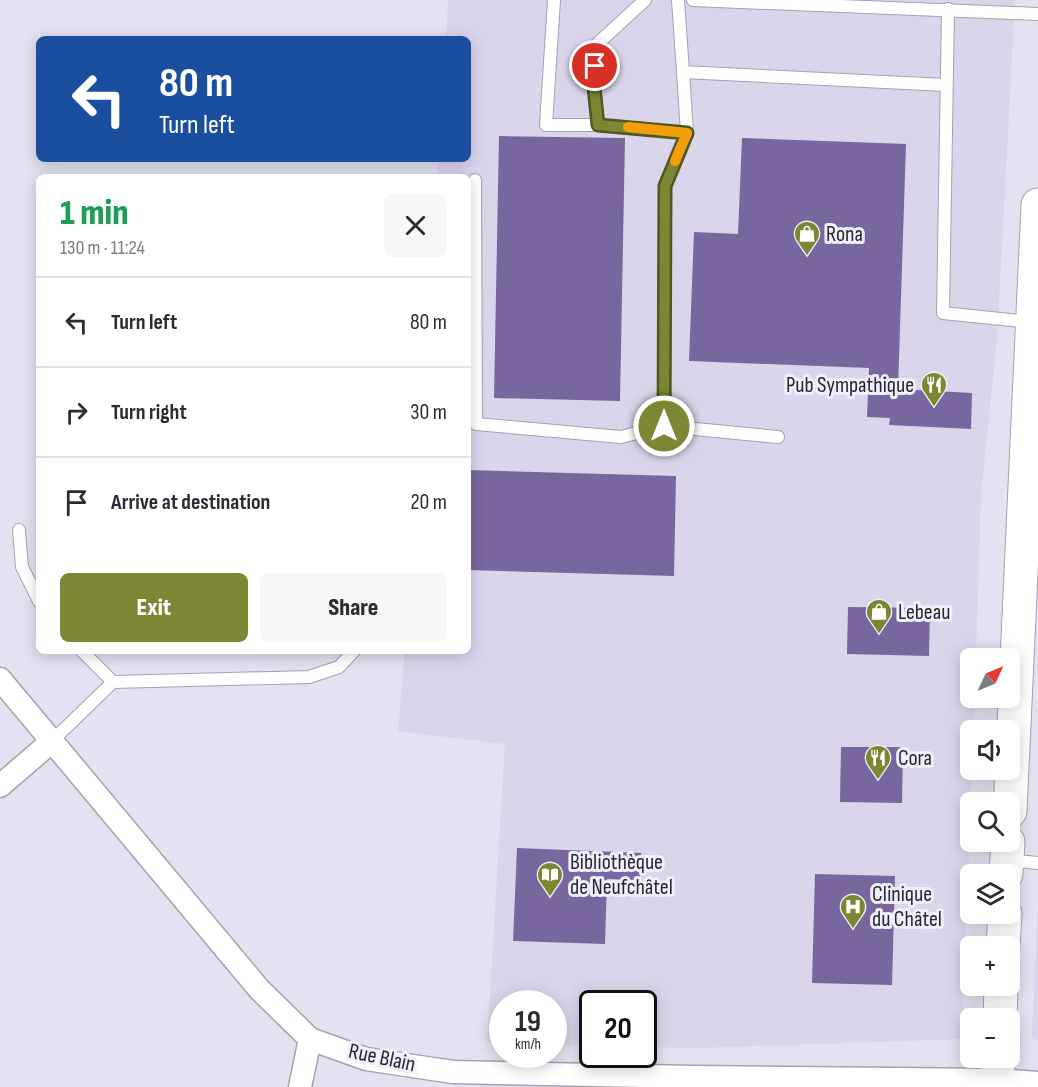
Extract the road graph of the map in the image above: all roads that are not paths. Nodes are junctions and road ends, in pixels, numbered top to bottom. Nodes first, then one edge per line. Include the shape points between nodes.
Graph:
1 (554, 0) edge
2 (645, 0) edge
3 (678, 0) edge
4 (693, 0) edge
5 (810, 2) edge
6 (948, 9) junction
7 (1038, 14) edge
8 (683, 72) junction
9 (946, 85) junction
10 (598, 125) junction
11 (687, 133) junction
12 (475, 180) dead end
13 (1038, 205) edge
14 (1035, 322) edge
15 (664, 426) junction
16 (778, 437) dead end
17 (19, 530) dead end
18 (36, 595) edge
19 (85, 654) edge
20 (351, 654) edge
21 (0, 679) edge
22 (113, 682) junction
23 (51, 742) junction
24 (0, 786) edge
25 (1011, 792) edge
26 (310, 1039) junction
27 (997, 1075) edge
28 (570, 1081) edge
29 (729, 1082) edge
30 (838, 1083) edge
31 (1038, 1083) edge
32 (300, 1087) edge

1 - 10 lane via 546,124
2 - 10 lane via 596,45 594,87
3 - 8 lane
4 - 5 lane
5 - 6 lane
6 - 7 lane
6 - 9 lane
8 - 9 lane
8 - 11 lane
9 - 14 lane via 943,313
10 - 11 lane
11 - 15 lane via 665,186
12 - 15 lane via 476,424 621,437
13 - 14 main road
14 - 25 main road
15 - 16 lane
17 - 18 lane via 22,567
19 - 22 lane
20 - 22 lane via 339,668 309,677
21 - 23 street, Rue Blain
22 - 23 lane
23 - 24 street
23 - 26 street, Rue Blain via 259,989
26 - 28 street, Rue Blain via 366,1059 453,1072
26 - 32 street
27 - 30 street, Rue Blain
27 - 31 street, Rue Blain
28 - 29 street, Rue Blain
29 - 30 street, Rue Blain

